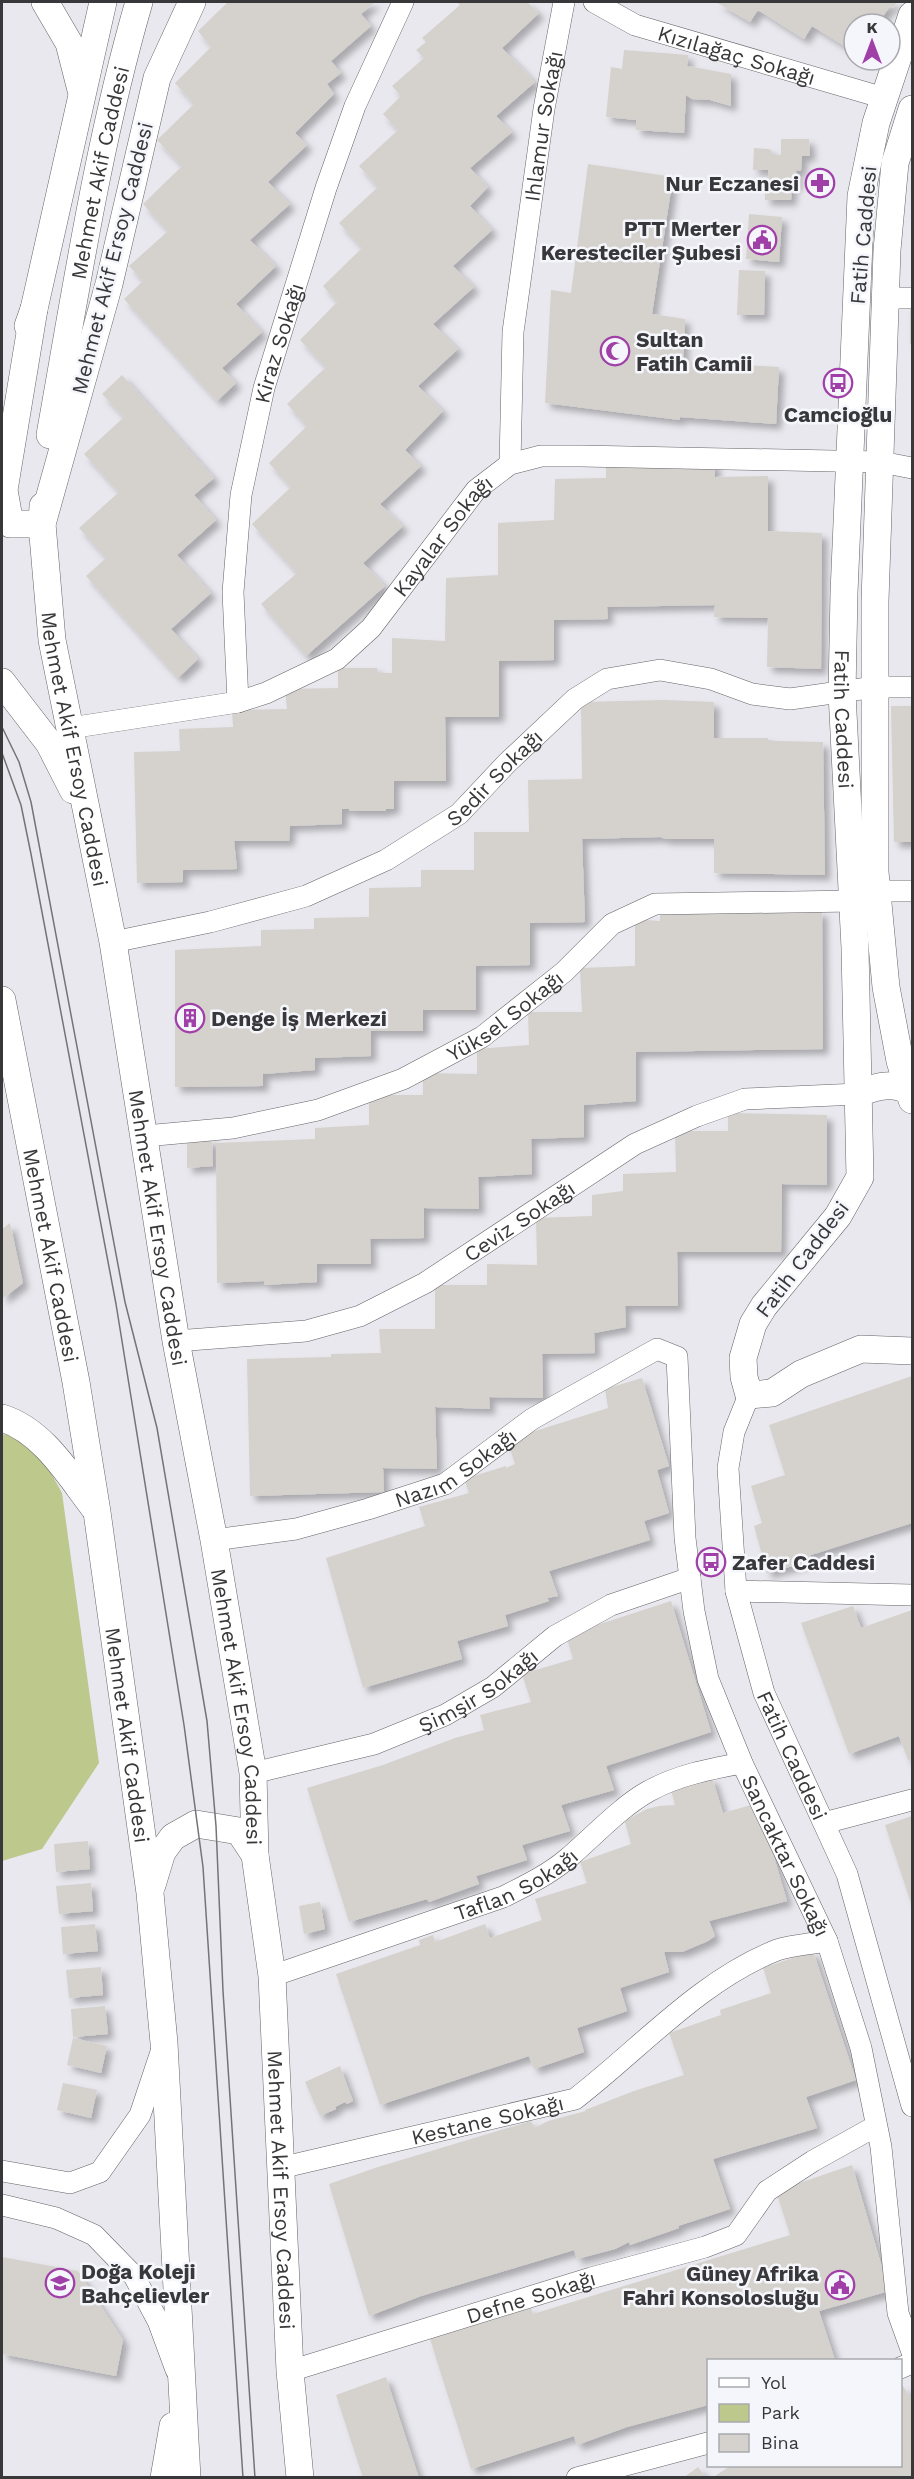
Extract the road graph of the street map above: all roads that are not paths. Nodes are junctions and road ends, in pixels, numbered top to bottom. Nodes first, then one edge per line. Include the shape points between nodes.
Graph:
1 (45, 2) edge
2 (104, 2) edge
3 (139, 2) edge
4 (192, 2) edge
5 (403, 2) edge
6 (564, 2) edge
7 (594, 2) edge
8 (912, 15) edge
9 (82, 94) junction
10 (884, 98) junction
11 (912, 109) edge
12 (885, 298) junction
13 (912, 298) edge
14 (34, 309) junction
15 (2, 391) edge
16 (849, 461) junction
17 (881, 462) junction
18 (510, 464) junction
19 (912, 468) edge
20 (42, 524) junction
21 (2, 682) edge
22 (875, 687) junction
23 (912, 687) edge
24 (842, 693) junction
25 (238, 702) junction
26 (70, 728) junction
27 (89, 820) junction
28 (912, 891) edge
29 (865, 896) junction
30 (113, 942) junction
31 (2, 1000) edge
32 (858, 1094) junction
33 (911, 1096) edge
34 (145, 1136) junction
35 (176, 1341) junction
36 (912, 1351) edge
37 (676, 1357) joint
38 (749, 1395) junction
39 (2, 1418) edge
40 (98, 1512) junction
41 (214, 1540) junction
42 (690, 1578) junction
43 (736, 1591) junction
44 (912, 1595) edge
45 (742, 1764) junction
46 (253, 1773) junction
47 (912, 1800) edge
48 (824, 1823) junction
49 (255, 1855) junction
50 (150, 1893) junction
51 (827, 1941) junction
52 (272, 1976) junction
53 (902, 2029) edge
54 (164, 2043) junction
55 (912, 2106) edge
56 (876, 2126) junction
57 (280, 2168) junction
58 (2, 2171) edge
59 (2, 2205) edge
60 (912, 2352) edge
61 (290, 2371) junction
62 (181, 2383) junction
63 (707, 2443) edge
64 (164, 2478) edge
65 (187, 2478) edge
66 (300, 2478) edge
67 (577, 2478) edge

1 - 9 main road via 69,43
2 - 9 main road
3 - 20 main road, Mehmet Akif Caddesi via 125,49 87,228 47,447
4 - 20 main road, Mehmet Akif Ersoy Caddesi via 157,78 109,284
5 - 25 street, Kiraz Sokağı via 355,106 264,388 241,495 233,592
6 - 18 street, Ihlamur Sokağı via 544,109 513,332
7 - 10 street, Kızılağaç Sokağı via 635,25
8 - 10 main road, Fatih Caddesi
9 - 14 main road
10 - 16 main road, Fatih Caddesi via 861,196
11 - 12 main road, Fatih Caddesi via 895,163
12 - 13 street
12 - 17 main road, Fatih Caddesi
14 - 15 main road
14 - 20 main road via 4,490 10,524
16 - 17 street, Kayalar Sokağı
16 - 18 street, Kayalar Sokağı via 542,456
16 - 24 main road, Fatih Caddesi
17 - 19 street, Kayalar Sokağı
17 - 22 main road, Fatih Caddesi
18 - 25 street, Kayalar Sokağı via 476,490 371,628 337,659
20 - 26 main road, Mehmet Akif Ersoy Caddesi via 52,640
21 - 27 main road via 49,743
22 - 23 street, Sedir Sokağı
22 - 24 street, Sedir Sokağı
22 - 29 main road, Fatih Caddesi
24 - 29 main road, Fatih Caddesi
24 - 30 street, Sedir Sokağı via 790,699 752,694 711,679 660,670 607,679 576,699 459,814 386,860 306,896 210,922
25 - 26 street, Kayalar Sokağı
26 - 27 main road, Mehmet Akif Ersoy Caddesi
27 - 30 main road, Mehmet Akif Ersoy Caddesi
28 - 29 street, Yüksel Sokağı
29 - 32 main road, Fatih Caddesi
29 - 33 main road, Fatih Caddesi
29 - 34 street, Yüksel Sokağı via 655,904 612,924 564,972 482,1037 403,1079 318,1110 233,1128
30 - 34 main road, Mehmet Akif Ersoy Caddesi
31 - 40 main road, Mehmet Akif Caddesi
32 - 33 main road via 889,1085 903,1087
32 - 35 street, Ceviz Sokağı via 745,1099 697,1116 635,1144 425,1283 360,1316 306,1331
32 - 38 main road, Fatih Caddesi via 860,1177 838,1216 753,1324 743,1358
34 - 35 main road, Mehmet Akif Ersoy Caddesi
35 - 41 main road, Mehmet Akif Ersoy Caddesi
36 - 38 main road via 861,1349 801,1374 772,1393
37 - 41 street, Nazım Sokağı via 657,1349 532,1419 445,1484 296,1529
37 - 42 street, Sancaktar Sokağı
38 - 43 street, Fatih Caddesi via 734,1432 728,1468
39 - 40 main road via 45,1445
40 - 50 main road, Mehmet Akif Caddesi
41 - 46 main road, Mehmet Akif Ersoy Caddesi
42 - 45 street, Sancaktar Sokağı via 708,1679
42 - 46 street, Şimşir Sokağı via 611,1605 555,1636 493,1687 445,1715 374,1744
43 - 44 street
43 - 48 street, Fatih Caddesi via 764,1693
45 - 51 street, Sancaktar Sokağı
45 - 52 street, Taflan Sokağı via 696,1772 648,1792 566,1860 503,1897
46 - 49 main road, Mehmet Akif Ersoy Caddesi
47 - 48 street
48 - 53 street, Fatih Caddesi via 847,1874
49 - 50 main road via 239,1831 196,1824 173,1837 162,1852
49 - 52 main road, Mehmet Akif Ersoy Caddesi
50 - 54 main road, Mehmet Akif Caddesi
51 - 56 street, Sancaktar Sokağı via 861,2048
51 - 57 street, Kestane Sokağı via 779,1950 728,1975 575,2099
52 - 57 main road, Mehmet Akif Ersoy Caddesi
53 - 55 street, Fatih Caddesi
54 - 58 street via 140,2115 100,2172 70,2183
54 - 62 main road, Mehmet Akif Caddesi
56 - 60 street, Sancaktar Sokağı via 897,2313
56 - 61 street, Defne Sokağı via 767,2191 736,2235
57 - 61 main road, Mehmet Akif Ersoy Caddesi
59 - 62 street via 56,2218 94,2235 134,2276 158,2321
61 - 66 main road, Mehmet Akif Ersoy Caddesi
62 - 64 main road
62 - 65 main road, Mehmet Akif Caddesi
63 - 67 street

